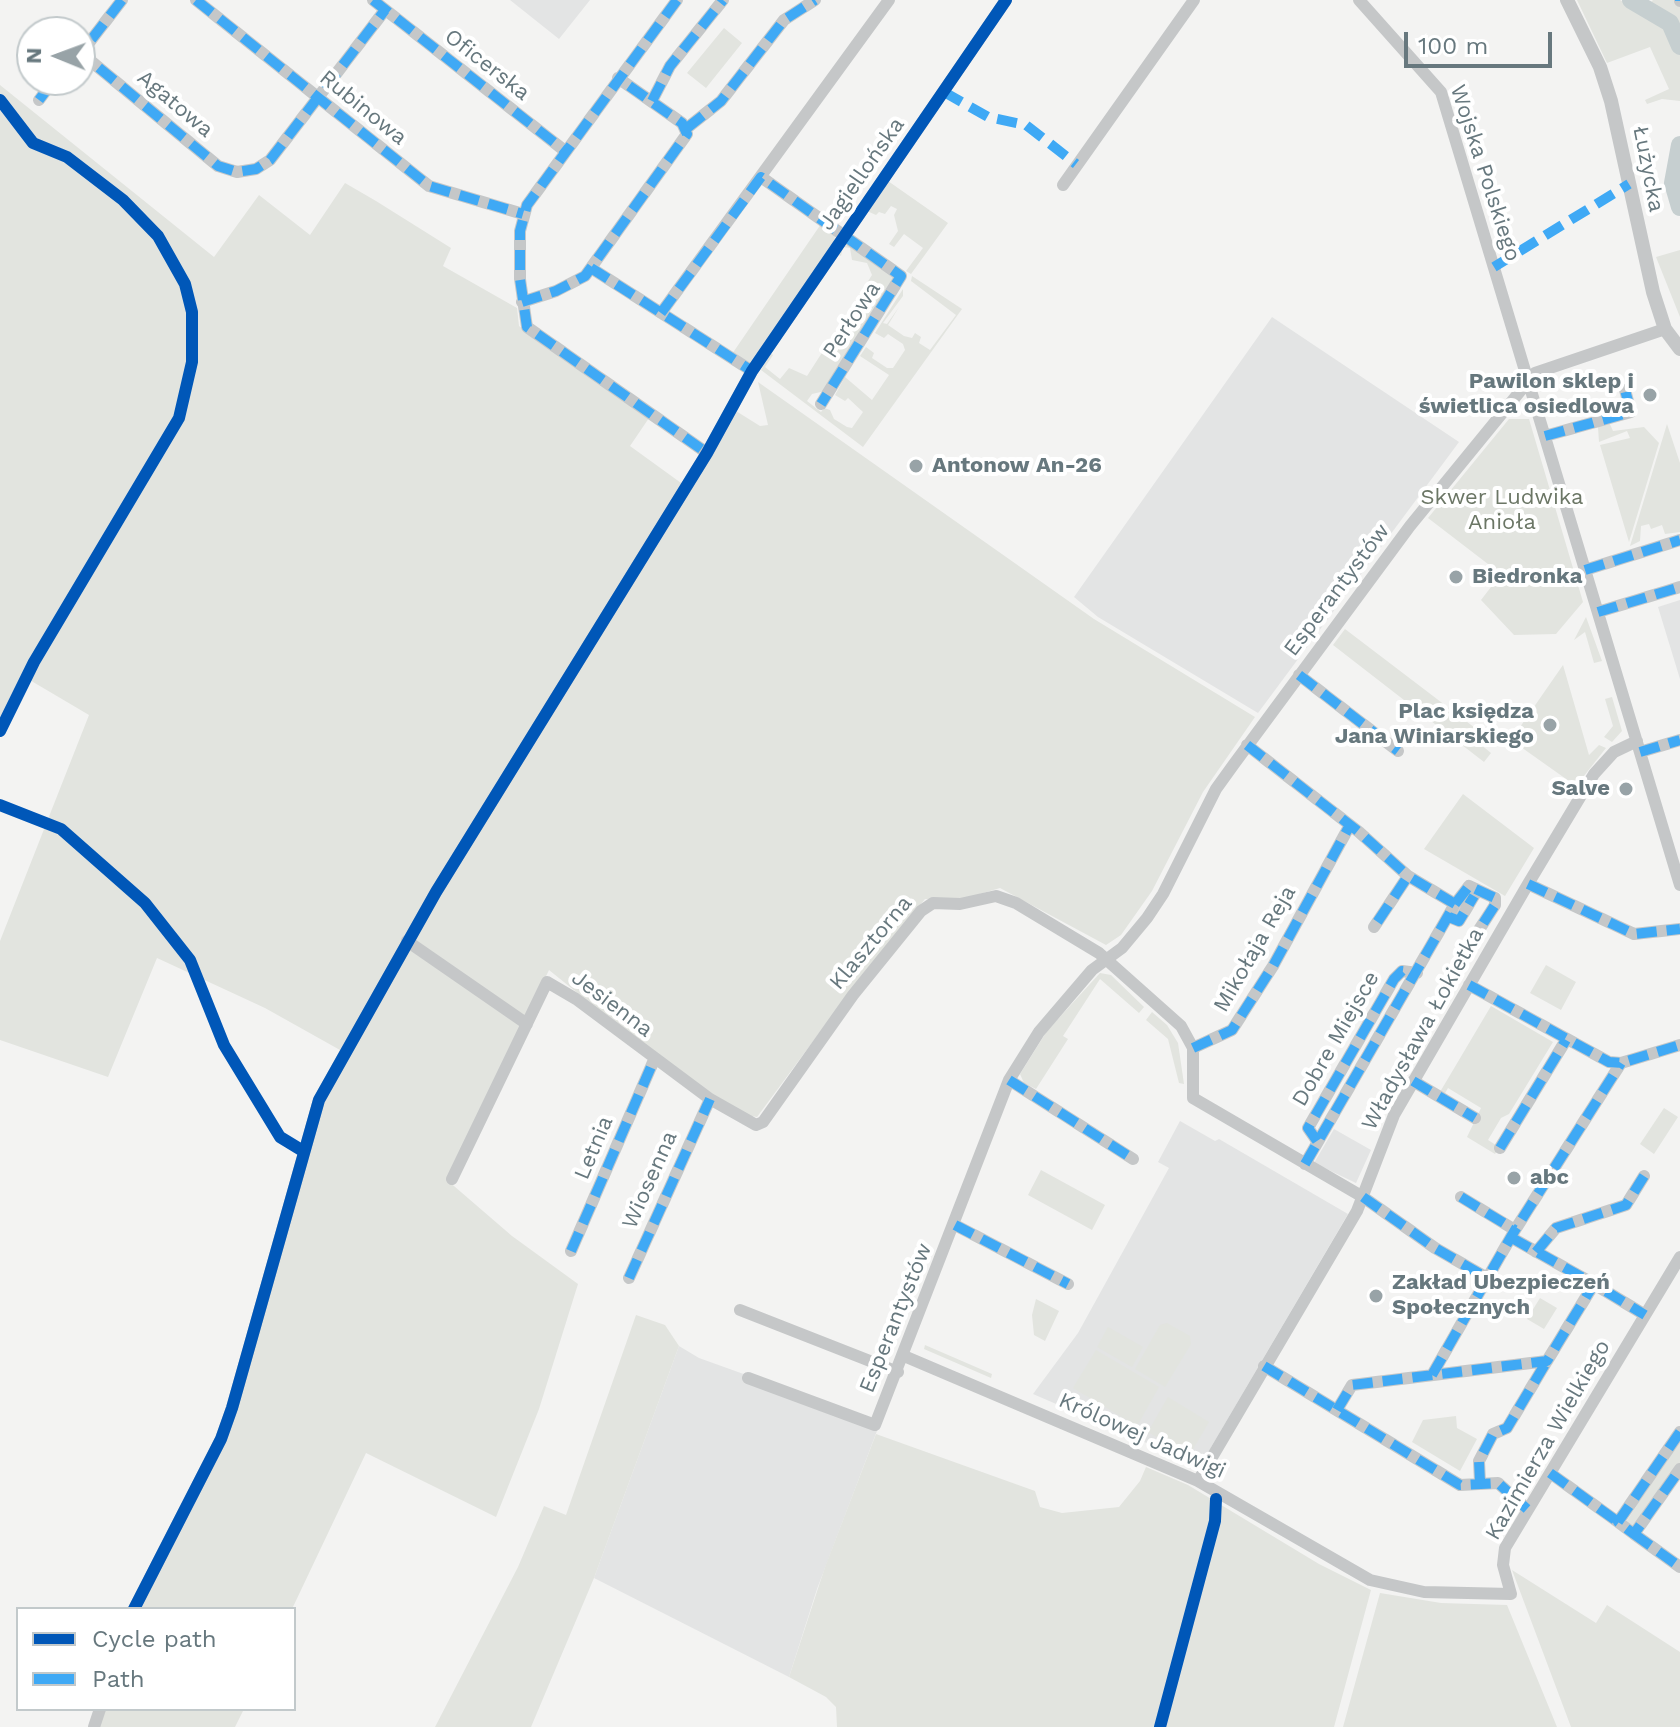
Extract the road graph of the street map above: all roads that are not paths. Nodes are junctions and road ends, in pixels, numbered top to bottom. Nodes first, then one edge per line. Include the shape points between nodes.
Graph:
1 (122, 0) edge
2 (196, 0) edge
3 (373, 0) edge
4 (677, 0) edge
5 (723, 0) edge
6 (815, 0) edge
7 (889, 0) edge
8 (1006, 0) edge
9 (1194, 0) edge
10 (1379, 0) edge
11 (1567, 0) edge
12 (1364, 5) edge
13 (385, 10) junction
14 (96, 33) edge
15 (96, 66) edge
16 (618, 78) junction
17 (42, 96) edge
18 (320, 98) junction
19 (39, 100) dead end
20 (652, 101) junction
21 (687, 128) junction
22 (565, 151) junction
23 (761, 177) junction
24 (1063, 185) dead end
25 (523, 214) junction
26 (844, 236) junction
27 (591, 268) junction
28 (522, 302) junction
29 (661, 313) junction
30 (1665, 329) junction
31 (1680, 349) edge
32 (752, 371) junction
33 (1531, 382) junction
34 (1625, 390) dead end
35 (821, 404) dead end
36 (1545, 436) junction
37 (707, 453) junction
38 (1680, 540) edge
39 (1585, 570) junction
40 (1680, 587) edge
41 (1598, 612) junction
42 (1299, 675) junction
43 (1680, 740) edge
44 (1247, 745) junction
45 (1638, 746) junction
46 (1398, 751) dead end
47 (1350, 825) junction
48 (1406, 873) junction
49 (1528, 884) junction
50 (1680, 885) edge
51 (1474, 896) dead end
52 (1455, 904) junction
53 (1449, 917) junction
54 (1374, 927) dead end
55 (1680, 929) edge
56 (1475, 936) dead end
57 (407, 941) junction
58 (1106, 959) junction
59 (1469, 985) junction
60 (527, 1024) junction
61 (1566, 1040) junction
62 (1680, 1045) edge
63 (1193, 1048) junction
64 (654, 1060) junction
65 (1621, 1063) junction
66 (1009, 1080) junction
67 (1413, 1081) junction
68 (710, 1099) junction
69 (1475, 1118) dead end
70 (756, 1125) joint
71 (1500, 1148) dead end
72 (1133, 1159) dead end
73 (1305, 1164) junction
74 (1644, 1176) dead end
75 (452, 1179) dead end
76 (1363, 1197) junction
77 (1461, 1197) dead end
78 (955, 1225) junction
79 (1514, 1234) junction
80 (571, 1251) dead end
81 (1536, 1252) junction
82 (1680, 1257) edge
83 (629, 1278) dead end
84 (1489, 1279) junction
85 (1068, 1284) dead end
86 (1594, 1284) junction
87 (740, 1310) dead end
88 (1645, 1315) junction
89 (904, 1356) junction
90 (1547, 1361) junction
91 (1264, 1366) junction
92 (898, 1372) junction
93 (1432, 1375) junction
94 (748, 1378) dead end
95 (1337, 1410) junction
96 (1680, 1432) edge
97 (1680, 1469) edge
98 (1550, 1473) junction
99 (1198, 1481) junction
100 (1480, 1482) junction
101 (1527, 1509) junction
102 (1618, 1522) junction
103 (1634, 1534) junction
104 (1680, 1567) edge
105 (1495, 1595) joint
106 (135, 1607) edge

1 - 14 street, Agatowa
2 - 18 street, Rubinowa
3 - 13 street
4 - 16 street
5 - 20 street via 673,62
6 - 21 street via 784,20 721,101
7 - 23 street
8 - 26 street, Jagiellońska
9 - 24 street
10 - 12 street
11 - 30 street, Łużycka via 1611,101 1640,243
12 - 33 street, Wojska Polskiego via 1441,92
13 - 18 street
13 - 22 street, Oficerska
15 - 18 street, Agatowa via 231,172 249,172 270,160
16 - 20 street
16 - 22 street
17 - 19 street
18 - 25 street, Rubinowa via 429,186
20 - 21 street
21 - 27 street
22 - 25 street
23 - 26 street
23 - 29 street
25 - 28 street
26 - 32 street, Jagiellońska
26 - 35 street, Perłowa via 902,279
27 - 28 street via 577,282
27 - 29 street
28 - 37 street via 527,327
29 - 32 street
30 - 31 street, Łużycka
30 - 33 street, Esperantystów via 1539,370
32 - 37 street, Jagiellońska
33 - 36 street
33 - 42 street, Esperantystów via 1410,526
34 - 36 street via 1631,412
36 - 39 street
37 - 57 street, Jagiellońska
38 - 39 street
39 - 41 street
40 - 41 street
41 - 45 street
42 - 44 street, Esperantystów
42 - 46 street, Esperantystów
43 - 45 street, Władysława Łokietka
44 - 47 street
44 - 58 street, Esperantystów via 1216,789 1163,894 1122,948
45 - 49 street, Władysława Łokietka via 1614,752 1594,774
45 - 50 street
47 - 48 street
47 - 63 street, Mikołaja Reja via 1232,1030
48 - 52 street
48 - 54 street
49 - 55 street via 1634,934
49 - 59 street, Władysława Łokietka
51 - 53 street via 1459,921
52 - 53 street, Dobre Miejsce
52 - 56 street via 1469,886 1495,898
53 - 73 street, Dobre Miejsce
57 - 60 street
57 - 106 street, Jagiellońska via 315,1108 247,1365 221,1439
58 - 63 street via 1181,1026
58 - 66 street, Esperantystów via 1039,1032
58 - 70 street, Klasztorna via 1001,897 927,906
59 - 61 street
59 - 67 street, Władysława Łokietka
60 - 64 street, Jesienna via 547,982
60 - 75 street, Jesienna
61 - 65 street via 1595,1057
61 - 71 street
62 - 65 street
63 - 73 street via 1193,1098
64 - 68 street, Jesienna
64 - 80 street, Letnia
65 - 79 street
66 - 72 street
66 - 78 street, Esperantystów
67 - 69 street
67 - 76 street, Władysława Łokietka via 1387,1130
68 - 70 street, Jesienna
68 - 83 street, Wiosenna
73 - 76 street
74 - 81 street via 1626,1205 1556,1228
76 - 84 street
76 - 91 street, Władysława Łokietka
77 - 79 street
78 - 85 street, Esperantystów
78 - 89 street, Esperantystów
79 - 81 street
79 - 84 street
81 - 86 street
82 - 88 street, Kazimierza Wielkiego
84 - 93 street
86 - 88 street
86 - 90 street
87 - 92 street
88 - 98 street, Kazimierza Wielkiego
89 - 92 street, Esperantystów
89 - 99 street, Królowej Jadwigi
90 - 93 street
90 - 100 street via 1507,1428 1493,1434 1479,1461
91 - 95 street
91 - 99 street, Władysława Łokietka
92 - 94 street, Esperantystów via 875,1425
93 - 95 street via 1352,1385
95 - 100 street via 1460,1485
96 - 102 street
97 - 103 street
98 - 101 street, Kazimierza Wielkiego
98 - 102 street
99 - 105 street, Królowej Jadwigi via 1370,1580 1424,1592
100 - 101 street via 1498,1483
101 - 105 street, Kazimierza Wielkiego via 1502,1556 1511,1594
102 - 103 street
103 - 104 street

